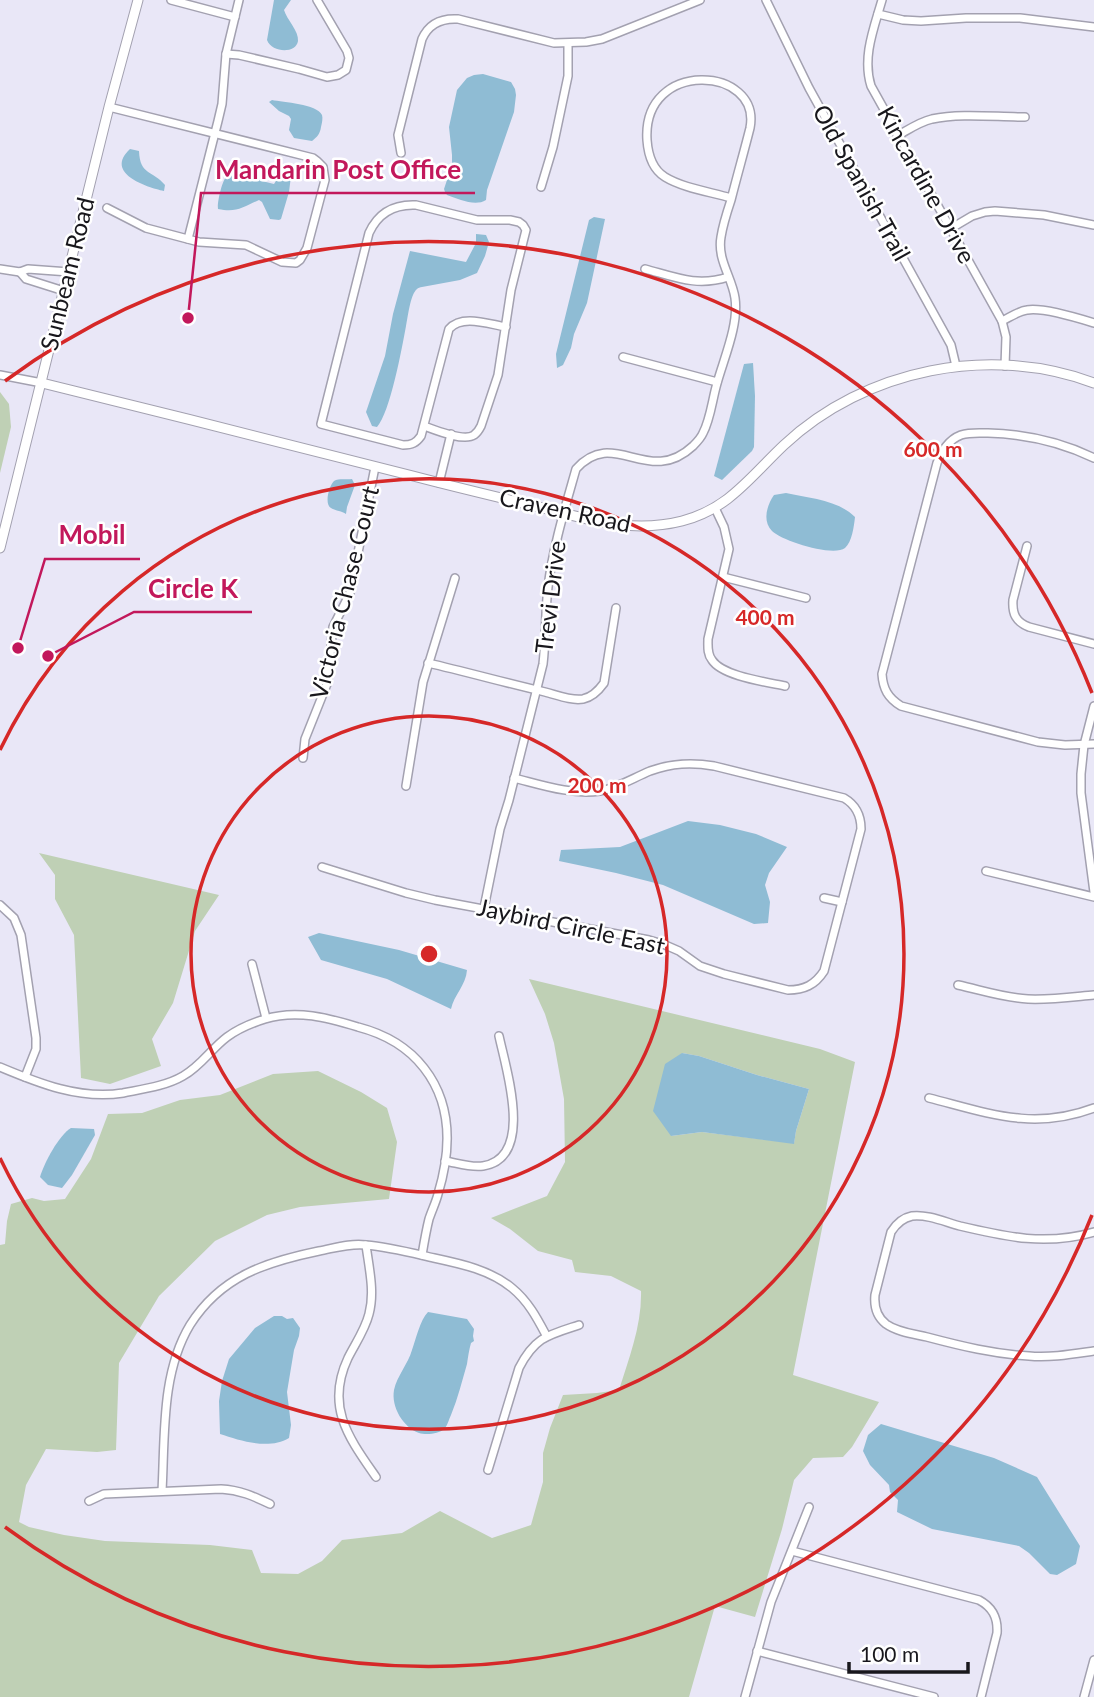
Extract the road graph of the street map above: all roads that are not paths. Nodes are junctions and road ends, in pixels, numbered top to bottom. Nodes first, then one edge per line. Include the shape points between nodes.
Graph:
1 (138, 0) edge
2 (171, 0) edge
3 (239, 0) edge
4 (317, 0) edge
5 (700, 0) edge
6 (766, 0) edge
7 (882, 0) edge
8 (878, 14) junction
9 (235, 17) junction
10 (1094, 27) edge
11 (568, 44) junction
12 (226, 54) junction
13 (109, 107) junction
14 (1025, 117) dead end
15 (215, 134) junction
16 (897, 136) junction
17 (401, 153) dead end
18 (541, 187) dead end
19 (731, 198) junction
20 (107, 208) dead end
21 (1094, 225) edge
22 (950, 229) junction
23 (188, 239) junction
24 (0, 269) edge
25 (645, 270) dead end
26 (20, 272) junction
27 (69, 272) junction
28 (728, 277) junction
29 (64, 291) junction
30 (1002, 321) junction
31 (1094, 323) edge
32 (506, 327) junction
33 (623, 357) dead end
34 (956, 366) junction
35 (1005, 366) junction
36 (0, 375) edge
37 (717, 382) junction
38 (42, 383) junction
39 (1094, 383) edge
40 (424, 426) junction
41 (451, 435) junction
42 (1094, 458) edge
43 (375, 467) junction
44 (439, 483) junction
45 (715, 508) junction
46 (564, 513) junction
47 (1027, 546) dead end
48 (0, 548) edge
49 (723, 577) junction
50 (455, 578) dead end
51 (806, 598) dead end
52 (616, 608) dead end
53 (1094, 644) edge
54 (428, 663) junction
55 (785, 686) dead end
56 (537, 691) junction
57 (1094, 706) edge
58 (1094, 744) edge
59 (1084, 745) junction
60 (303, 758) dead end
61 (514, 778) junction
62 (406, 786) dead end
63 (322, 867) dead end
64 (986, 872) dead end
65 (1094, 895) edge
66 (824, 898) dead end
67 (842, 902) junction
68 (0, 905) edge
69 (484, 908) junction
70 (252, 964) dead end
71 (958, 985) dead end
72 (1094, 995) edge
73 (266, 1018) junction
74 (499, 1036) dead end
75 (0, 1067) edge
76 (25, 1077) junction
77 (929, 1098) dead end
78 (1094, 1108) edge
79 (445, 1161) junction
80 (1094, 1232) edge
81 (366, 1245) junction
82 (422, 1255) junction
83 (579, 1325) dead end
84 (546, 1335) junction
85 (1094, 1352) edge
86 (488, 1470) dead end
87 (376, 1477) dead end
88 (162, 1490) junction
89 (89, 1501) dead end
90 (270, 1504) dead end
91 (809, 1507) dead end
92 (792, 1551) junction
93 (757, 1651) junction
94 (1094, 1660) edge
95 (745, 1697) edge
96 (934, 1697) edge
97 (981, 1697) edge
98 (1084, 1697) edge

1 - 13 street, Sunbeam Road
2 - 9 street
3 - 9 street
4 - 12 street via 349,58 346,70 338,75 327,77
5 - 11 street via 602,39
6 - 34 street, Old Spanish Trail via 809,88 951,345
7 - 8 street, Kincardine Drive
8 - 10 street via 920,21 1020,18
8 - 16 street, Kincardine Drive via 867,55 868,77
9 - 12 street
11 - 17 street via 458,19 436,22 422,39 398,135
11 - 18 street via 568,76
12 - 15 street
13 - 15 street
13 - 27 street, Sunbeam Road
14 - 16 street via 932,119
15 - 23 street
15 - 23 street via 313,158 323,167 325,180 307,248 296,263 282,262 246,246
16 - 22 street, Kincardine Drive
19 - 19 street, Trevi Drive via 750,128 749,107 736,89 719,82 683,82 658,99 652,111 647,133 650,157 668,179
19 - 28 street, Trevi Drive via 720,249
20 - 23 street via 146,228
21 - 22 street via 995,211 972,216
22 - 30 street, Kincardine Drive
24 - 26 street
25 - 28 street via 703,282
26 - 27 street
26 - 29 street via 26,279
27 - 29 street, Sunbeam Road
28 - 37 street, Trevi Drive via 736,300 735,318
29 - 38 street, Sunbeam Road
30 - 31 street via 1033,309
30 - 35 street, Kincardine Drive
32 - 40 street via 468,321 453,324
32 - 40 street via 526,230 523,225 510,220 477,220 416,205 388,210 374,223 321,424 411,445
32 - 41 street via 498,375 481,426 472,437
33 - 37 street
34 - 35 street, Craven Road
34 - 45 street, Craven Road via 915,373 843,402 807,426
35 - 39 street, Craven Road via 1063,373
36 - 38 street, Craven Road
37 - 46 street, Trevi Drive via 704,432 691,448 672,459 654,462 614,453 594,454 576,469
38 - 43 street, Craven Road
38 - 48 street, Sunbeam Road
40 - 41 street
41 - 44 street
42 - 59 street via 1034,437 1007,434 972,433 947,445 937,463 882,674 887,694 901,706 1025,738
43 - 44 street, Craven Road
43 - 60 street, Victoria Chase Court via 350,593 333,627 327,684 305,739
44 - 46 street, Craven Road
45 - 46 street, Craven Road via 685,520 646,527
45 - 49 street via 729,548
46 - 56 street, Trevi Drive via 548,589
47 - 53 street via 1013,600 1017,620
49 - 51 street
49 - 55 street via 708,639 712,661 728,672
50 - 54 street
52 - 56 street via 606,674 599,690 584,699
54 - 56 street
54 - 62 street
56 - 61 street, Trevi Drive
57 - 59 street
58 - 59 street
59 - 65 street via 1081,793
61 - 67 street via 562,790 599,791 665,766 696,763 844,799 856,808 861,829
61 - 69 street, Trevi Drive
63 - 69 street, Jaybird Circle East via 406,893
64 - 65 street
66 - 67 street
67 - 69 street, Jaybird Circle East via 824,971 815,982 798,990 700,966 656,942
68 - 76 street via 14,918 21,934 36,1038
70 - 73 street
71 - 72 street via 1012,998
73 - 76 street via 228,1036 199,1065 163,1084 119,1094 82,1093
73 - 79 street via 291,1014 323,1017 370,1030 408,1051 442,1098 447,1128
74 - 79 street via 510,1085 512,1141 507,1152 485,1166
75 - 76 street
77 - 78 street via 1020,1119 1052,1118
79 - 82 street
80 - 85 street via 1060,1240 1033,1240 907,1217 891,1232 874,1304 877,1314 895,1329 997,1353 1031,1357
81 - 82 street
81 - 87 street via 371,1305 339,1391 346,1430
81 - 88 street via 347,1245 259,1266 204,1306 179,1346 171,1371
82 - 84 street via 496,1277 526,1302
83 - 84 street
84 - 86 street via 519,1368
88 - 89 street via 104,1494
88 - 90 street via 235,1490
91 - 92 street
92 - 93 street
92 - 97 street via 979,1600 992,1611 998,1633
93 - 95 street
93 - 96 street
94 - 98 street

